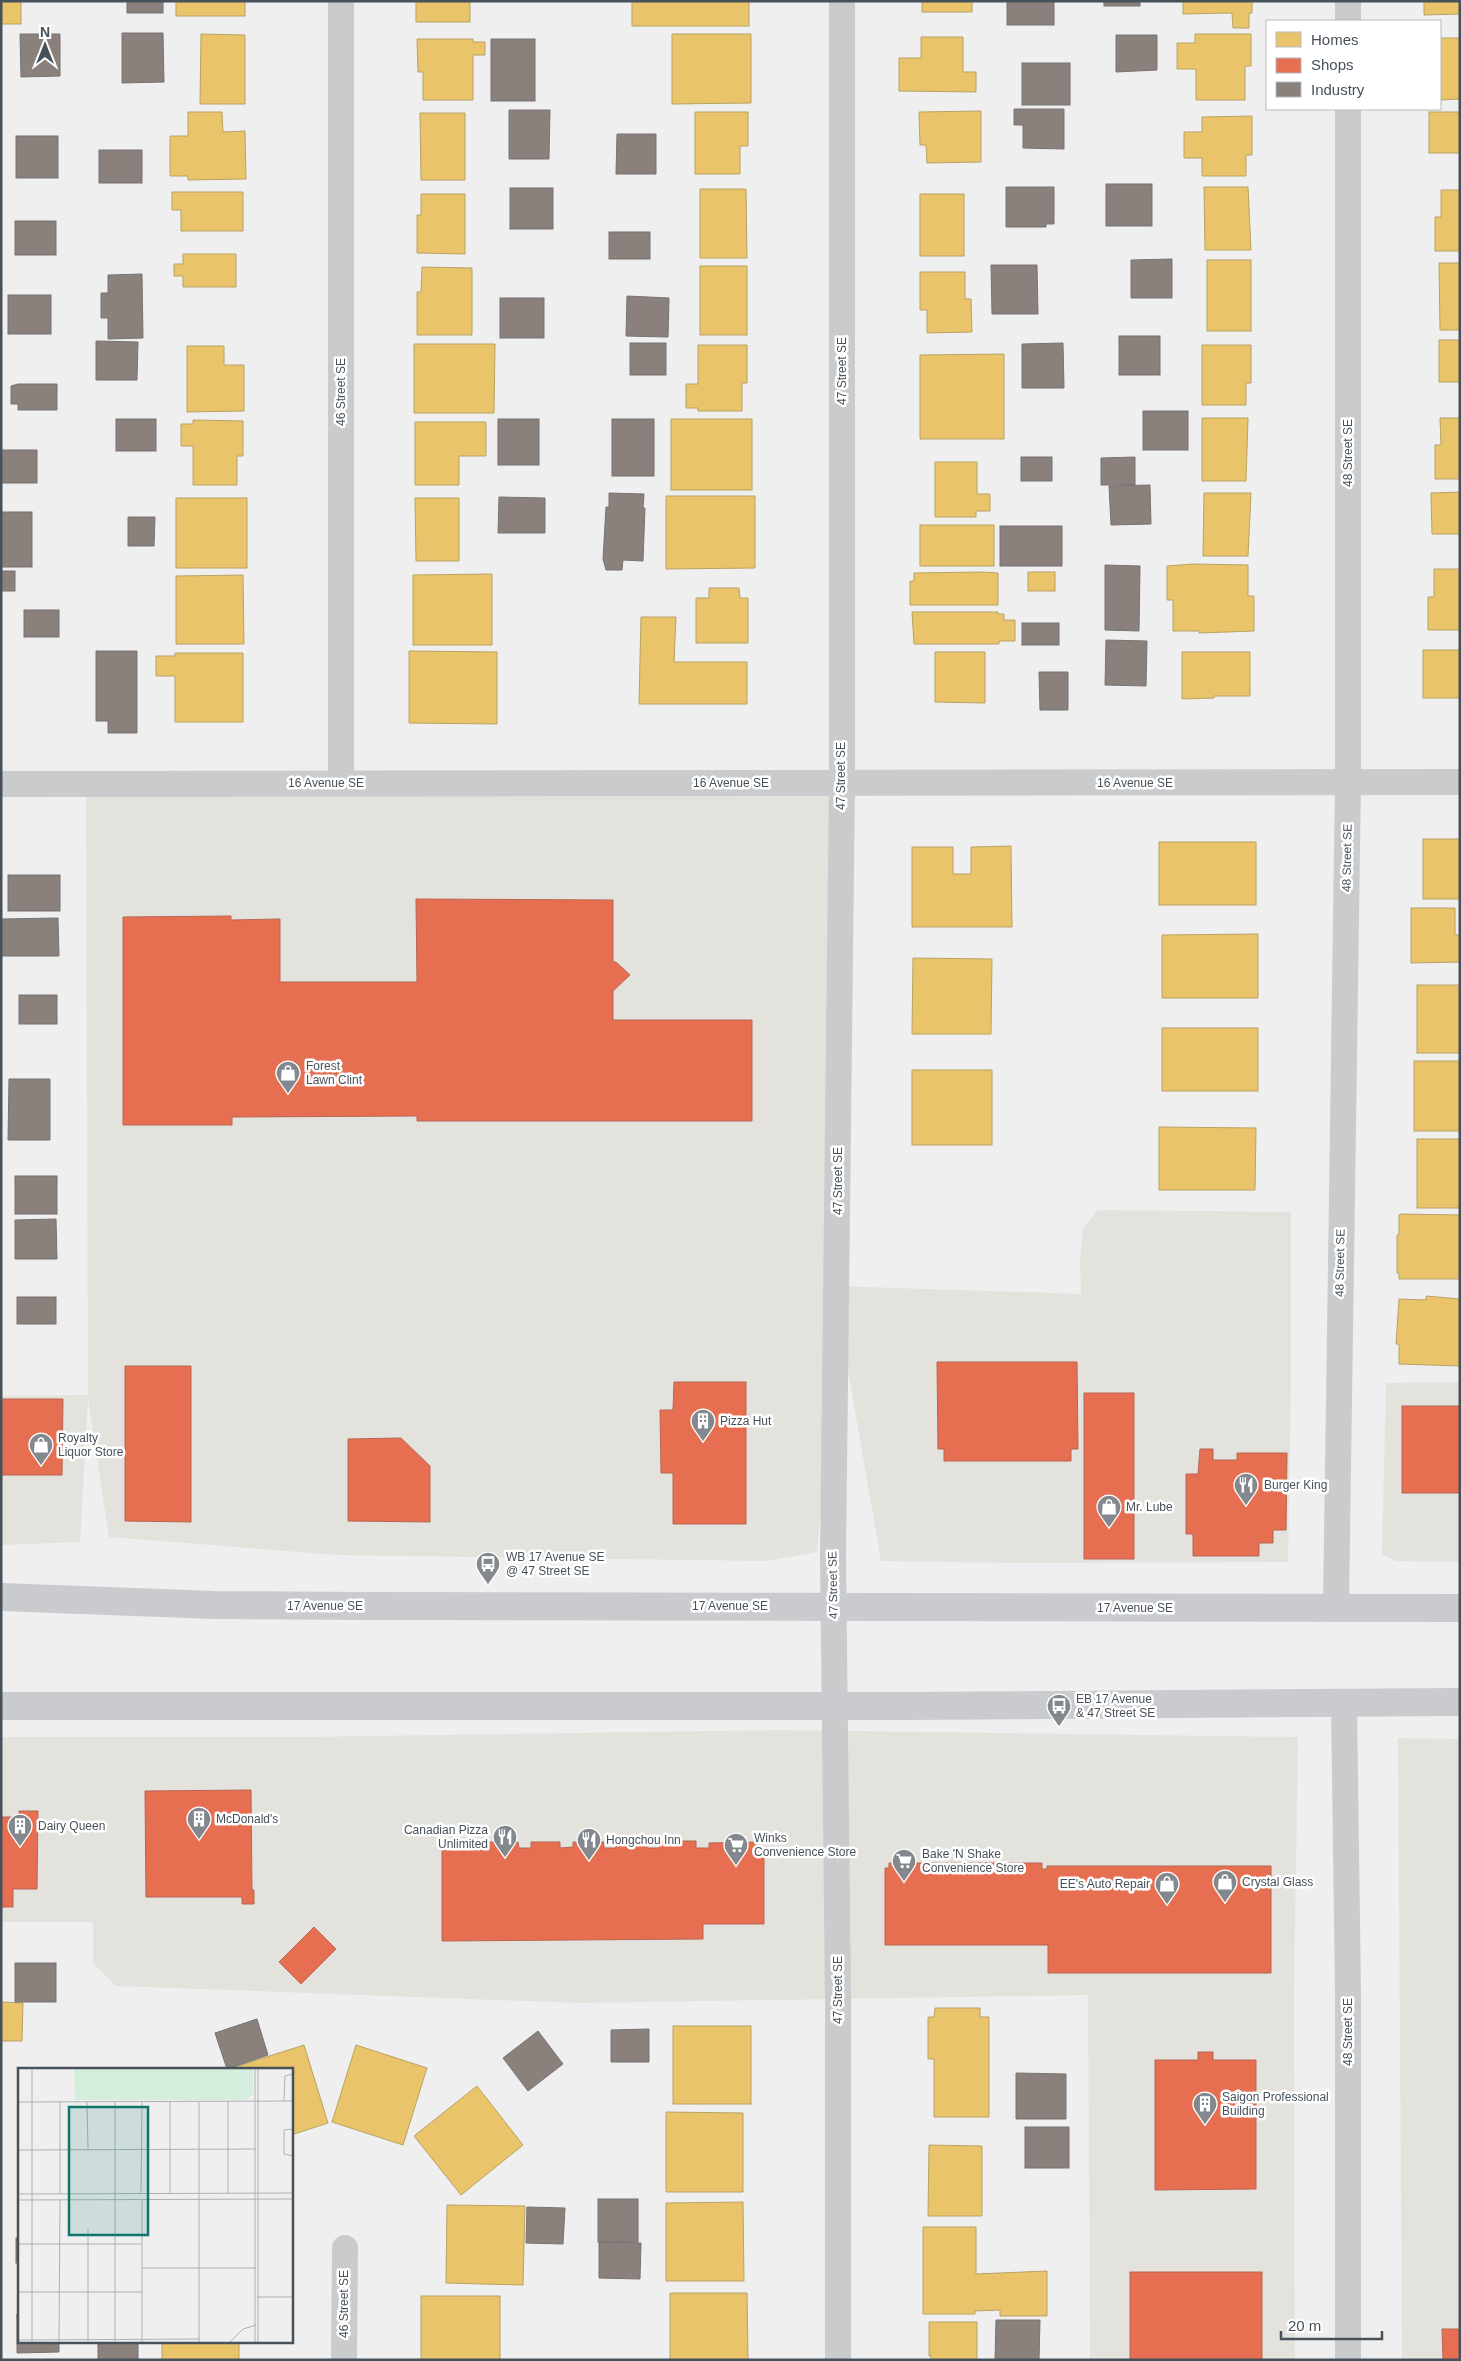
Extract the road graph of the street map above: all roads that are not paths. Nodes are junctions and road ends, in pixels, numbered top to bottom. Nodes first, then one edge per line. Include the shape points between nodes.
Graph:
1 (341, 1) edge
2 (842, 1) edge
3 (1348, 1) edge
4 (1348, 20) edge
5 (1348, 110) edge
6 (1348, 782) junction
7 (1460, 782) edge
8 (842, 783) junction
9 (1, 784) edge
10 (342, 784) junction
11 (1, 1597) edge
12 (833, 1606) junction
13 (1336, 1607) junction
14 (1460, 1608) edge
15 (1460, 1702) edge
16 (1344, 1704) junction
17 (1, 1706) edge
18 (835, 1706) junction
19 (345, 2248) dead end
20 (344, 2360) edge
21 (838, 2360) edge
22 (1348, 2360) edge

1 - 10 street, 46 Street SE
2 - 8 street, 47 Street SE
3 - 4 street
5 - 6 street, 48 Street SE
6 - 7 street, 16 Avenue SE
6 - 8 street, 16 Avenue SE
6 - 13 street, 48 Street SE
8 - 10 street, 16 Avenue SE
8 - 12 street, 47 Street SE
9 - 10 street, 16 Avenue SE
11 - 12 main road, 17 Avenue SE via 311,1606
12 - 13 main road, 17 Avenue SE
12 - 18 street, 47 Street SE
13 - 14 main road, 17 Avenue SE
15 - 16 main road
16 - 18 main road
16 - 22 street, 48 Street SE
17 - 18 main road
18 - 21 street, 47 Street SE
19 - 20 street, 46 Street SE

